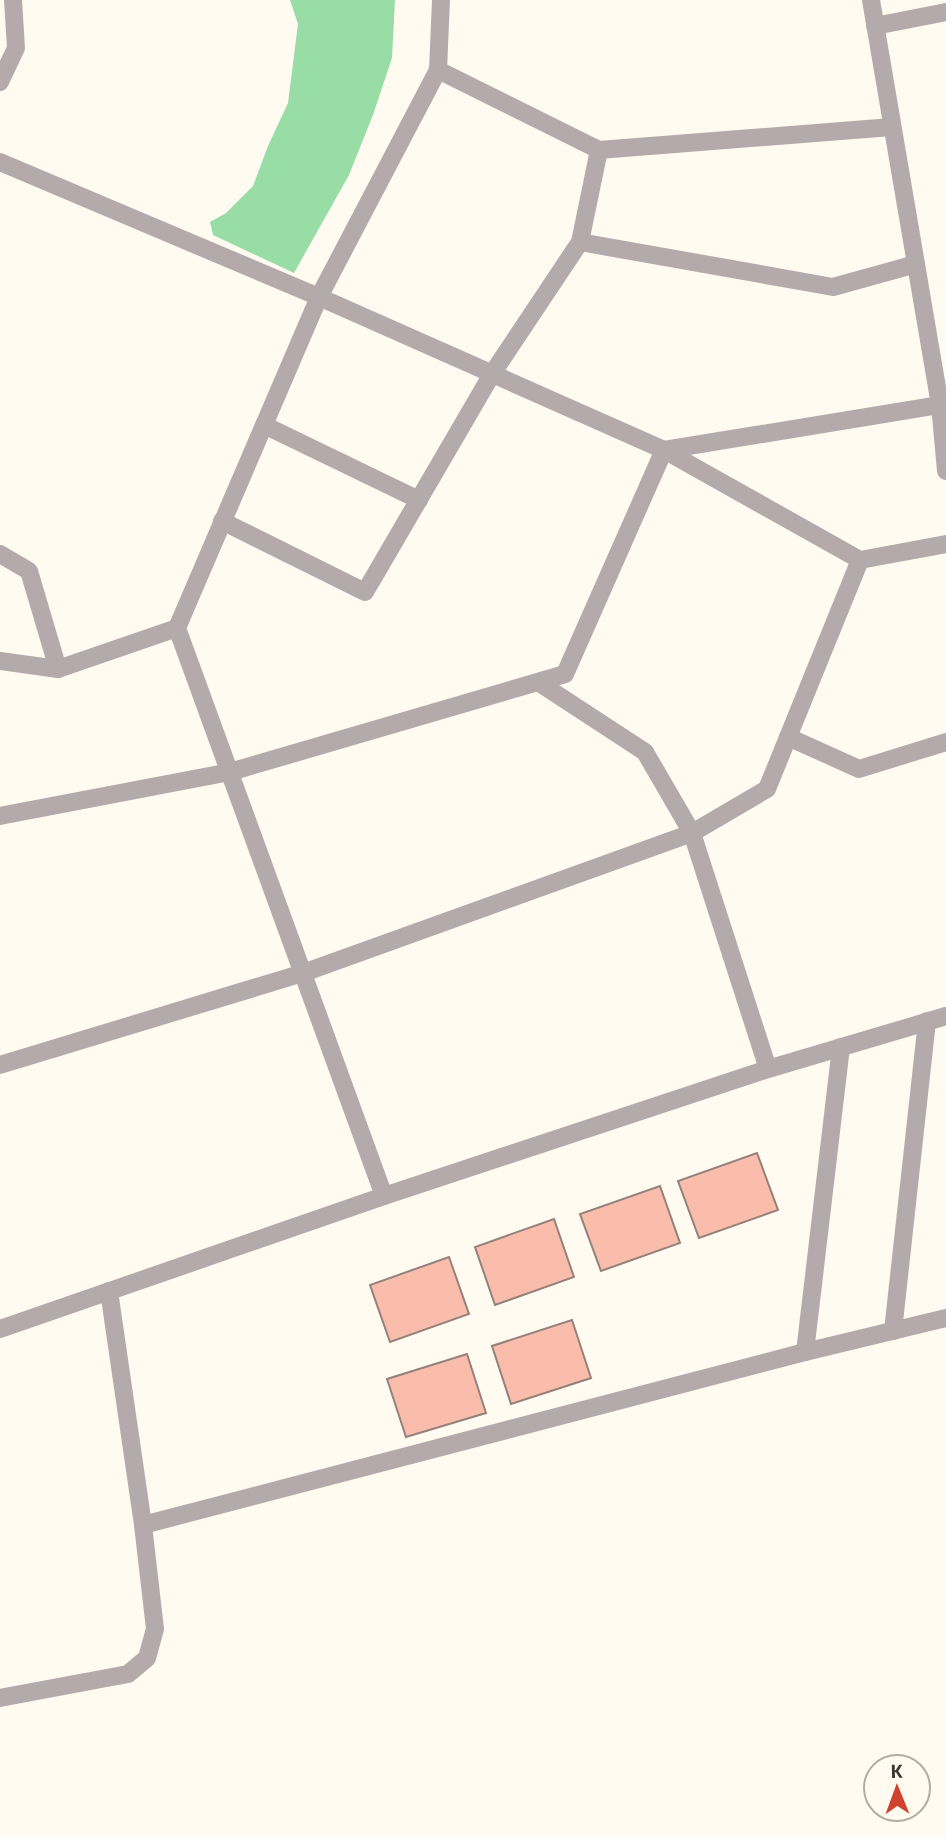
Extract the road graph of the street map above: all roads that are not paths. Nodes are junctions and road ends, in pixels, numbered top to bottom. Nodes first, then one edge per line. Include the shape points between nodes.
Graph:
1 (13, 0) edge
2 (441, 0) edge
3 (871, 0) edge
4 (946, 12) edge
5 (875, 26) junction
6 (438, 70) junction
7 (0, 82) edge
8 (892, 127) junction
9 (599, 150) junction
10 (0, 162) edge
11 (580, 242) junction
12 (916, 264) junction
13 (319, 297) junction
14 (492, 374) junction
15 (943, 405) edge
16 (264, 425) junction
17 (664, 450) junction
18 (946, 471) edge
19 (419, 500) junction
20 (222, 521) junction
21 (946, 544) edge
22 (0, 554) edge
23 (860, 560) junction
24 (177, 628) junction
25 (0, 661) edge
26 (58, 669) junction
27 (538, 682) junction
28 (788, 737) junction
29 (946, 742) edge
30 (230, 772) junction
31 (0, 816) edge
32 (692, 833) junction
33 (303, 973) junction
34 (946, 1016) edge
35 (927, 1021) junction
36 (841, 1047) junction
37 (0, 1065) edge
38 (768, 1069) junction
39 (384, 1196) junction
40 (109, 1291) junction
41 (946, 1318) edge
42 (0, 1329) edge
43 (893, 1331) junction
44 (805, 1352) junction
45 (143, 1525) junction
46 (0, 1698) edge

1 - 7 street via 16,48
2 - 6 street
3 - 5 street
4 - 5 street
5 - 8 street
6 - 9 street
6 - 13 street
8 - 9 street
8 - 12 street
9 - 11 street
10 - 13 street
11 - 12 street via 833,287
11 - 14 street
12 - 15 street
13 - 14 street
13 - 16 street
14 - 17 street
14 - 19 street
15 - 17 street
15 - 18 street
16 - 19 street
16 - 20 street
17 - 23 street
17 - 27 street via 565,674
19 - 20 street via 365,592
20 - 24 street
21 - 23 street
22 - 26 street via 29,571
23 - 28 street
24 - 26 street
24 - 30 street
25 - 26 street
27 - 30 street
27 - 32 street via 645,752
28 - 29 street via 859,769
28 - 32 street via 767,789
30 - 31 street
30 - 33 street
32 - 33 street
32 - 38 street
33 - 37 street
33 - 39 street
34 - 35 street
35 - 36 street
35 - 43 street
36 - 38 street
36 - 44 street
38 - 39 street
39 - 40 street
40 - 42 street
40 - 45 street
41 - 43 street
43 - 44 street
44 - 45 street
45 - 46 street via 155,1629 147,1658 128,1674

